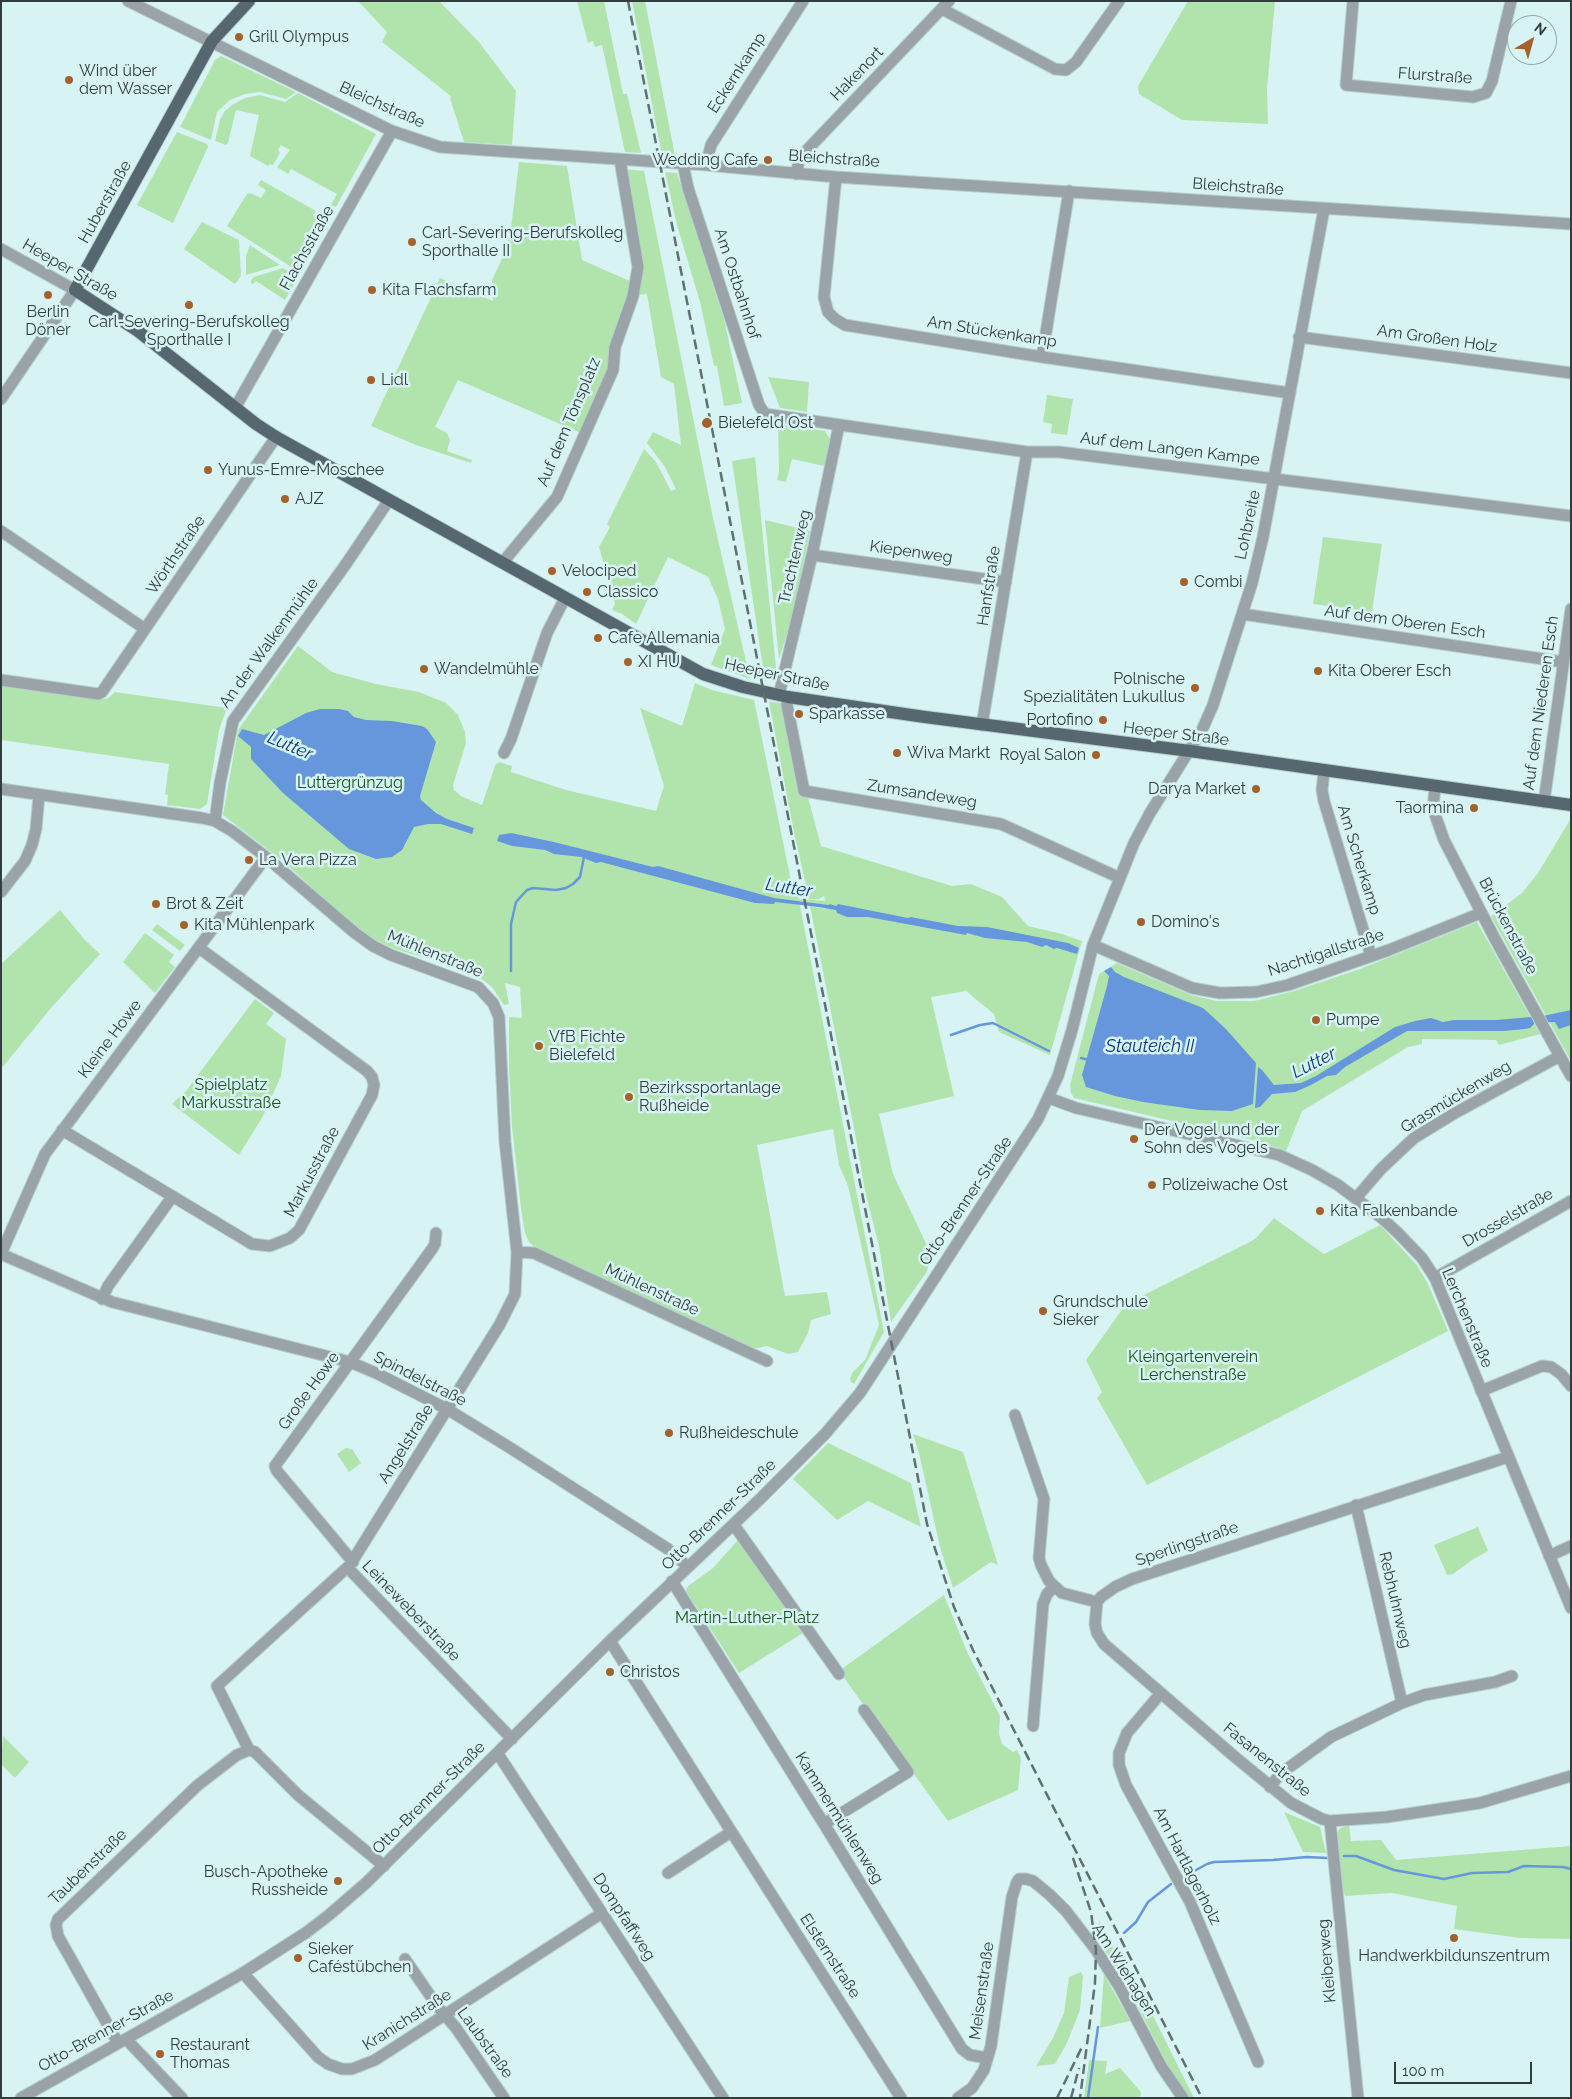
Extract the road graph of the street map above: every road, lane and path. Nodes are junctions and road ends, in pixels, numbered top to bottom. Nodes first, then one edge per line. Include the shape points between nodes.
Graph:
1 (128, 1) edge
2 (249, 1) edge
3 (803, 1) edge
4 (1118, 1) edge
5 (1353, 1) edge
6 (1511, 1) edge
7 (945, 5) edge
8 (212, 41) junction
9 (392, 131) junction
10 (620, 160) junction
11 (683, 164) junction
12 (706, 165) junction
13 (796, 174) junction
14 (836, 176) junction
15 (1069, 191) junction
16 (1324, 209) junction
17 (1571, 224) edge
18 (1, 249) edge
19 (75, 290) junction
20 (1299, 337) junction
21 (1042, 357) junction
22 (1571, 373) edge
23 (1290, 393) junction
24 (1, 399) edge
25 (235, 408) junction
26 (765, 414) joint
27 (840, 425) junction
28 (276, 437) junction
29 (1027, 452) junction
30 (1275, 479) junction
31 (389, 500) junction
32 (1571, 516) edge
33 (1, 531) edge
34 (812, 554) junction
35 (503, 562) junction
36 (1006, 582) junction
37 (564, 598) junction
38 (1571, 609) edge
39 (1242, 614) junction
40 (146, 629) junction
41 (1563, 662) junction
42 (1, 680) edge
43 (784, 696) junction
44 (982, 725) junction
45 (1190, 751) junction
46 (504, 752) dead end
47 (1324, 771) junction
48 (1435, 787) junction
49 (1, 789) edge
50 (40, 795) junction
51 (1544, 802) junction
52 (1571, 805) edge
53 (215, 821) junction
54 (266, 857) junction
55 (1120, 878) junction
56 (1, 892) edge
57 (1481, 913) junction
58 (1093, 946) junction
59 (198, 948) junction
60 (1371, 956) junction
61 (1560, 1056) junction
62 (1571, 1076) edge
63 (1049, 1098) junction
64 (62, 1130) junction
65 (172, 1197) junction
66 (1356, 1198) junction
67 (1571, 1201) edge
68 (436, 1233) dead end
69 (517, 1252) junction
70 (1, 1254) edge
71 (1435, 1278) junction
72 (102, 1299) junction
73 (767, 1361) dead end
74 (350, 1362) junction
75 (1571, 1386) edge
76 (1481, 1390) junction
77 (447, 1409) junction
78 (1014, 1415) dead end
79 (1508, 1457) junction
80 (1356, 1505) junction
81 (734, 1524) junction
82 (1571, 1546) edge
83 (1549, 1556) junction
84 (350, 1565) junction
85 (688, 1567) junction
86 (672, 1581) junction
87 (1054, 1586) junction
88 (1097, 1602) junction
89 (1571, 1608) edge
90 (610, 1641) junction
91 (839, 1674) dead end
92 (1512, 1676) dead end
93 (1161, 1693) junction
94 (1402, 1703) junction
95 (864, 1710) dead end
96 (1033, 1726) dead end
97 (512, 1739) junction
98 (249, 1750) junction
99 (498, 1754) junction
100 (1571, 1776) edge
101 (1270, 1787) junction
102 (1330, 1822) junction
103 (824, 1824) junction
104 (731, 1832) junction
105 (384, 1866) junction
106 (668, 1873) dead end
107 (1020, 1879) joint
108 (602, 1913) junction
109 (405, 1959) dead end
110 (243, 1973) junction
111 (445, 2016) junction
112 (122, 2041) junction
113 (988, 2058) junction
114 (1258, 2062) dead end
115 (20, 2097) edge
116 (182, 2098) edge
117 (504, 2098) edge
118 (723, 2098) edge
119 (901, 2098) edge
120 (958, 2098) edge
121 (1183, 2098) edge
122 (1358, 2098) edge

1 - 8 street, Bleichstraße
2 - 8 main road, Huberstraße
3 - 12 street, Eckernkamp via 711,145
4 - 7 street via 1076,62 1066,70 1055,69
5 - 6 street, Flurstraße via 1346,85 1473,97 1486,92 1492,81
7 - 13 street, Hakenort via 807,150
8 - 9 street, Bleichstraße
8 - 19 main road, Huberstraße
9 - 10 street, Bleichstraße via 440,147
9 - 25 street, Flachsstraße
10 - 11 street, Bleichstraße
10 - 35 street, Auf dem Tönsplatz via 638,267 612,370 557,497
11 - 12 street, Bleichstraße
11 - 26 street, Am Ostbahnhof via 759,405
12 - 13 street, Bleichstraße
13 - 14 street, Bleichstraße
14 - 15 street, Bleichstraße
14 - 21 street, Am Stückenkamp via 824,297 828,312 835,319 845,325
15 - 16 street, Bleichstraße
15 - 21 street
16 - 17 street, Bleichstraße
16 - 20 street, Lohbreite
18 - 19 street, Heeper Straße
19 - 24 street, Huberstraße
19 - 25 main road, Heeper Straße via 145,336
20 - 22 street, Am Großen Holz
20 - 23 street, Lohbreite
21 - 23 street, Am Stückenkamp
23 - 30 street, Lohbreite
25 - 28 main road, Heeper Straße
26 - 27 street, Auf dem Langen Kampe
27 - 29 street, Auf dem Langen Kampe
27 - 34 street, Trachtenweg
28 - 31 main road, Heeper Straße
28 - 40 street, Wörthstraße
29 - 30 street, Auf dem Langen Kampe via 1059,452
29 - 36 street, Hanfstraße
30 - 32 street, Auf dem Langen Kampe
30 - 39 street, Lohbreite via 1259,556
31 - 35 main road, Heeper Straße
31 - 53 street, An der Walkenmühle via 233,720
33 - 40 street
34 - 36 street, Kiepenweg
34 - 43 street, Trachtenweg
35 - 37 main road, Heeper Straße
36 - 44 street, Hanfstraße
37 - 43 main road, Heeper Straße via 704,675 743,688
37 - 46 street via 547,634
38 - 41 street, Auf dem Niederen Esch
39 - 41 street, Auf dem Oberen Esch
39 - 45 street, Lohbreite via 1213,706
40 - 42 street, Wörthstraße via 98,694
41 - 51 street, Auf dem Niederen Esch
43 - 44 main road, Heeper Straße
43 - 55 street, Zumsandeweg via 804,791 1001,824
44 - 45 main road, Heeper Straße
45 - 47 main road, Heeper Straße
45 - 55 street, Otto-Brenner-Straße via 1139,833
47 - 48 main road, Heeper Straße
47 - 60 street, Am Scherkamp via 1324,801
48 - 51 main road, Heeper Straße
48 - 57 street, Brückenstraße via 1433,800 1437,823
49 - 50 street, Mühlenstraße
50 - 53 street, Mühlenstraße
50 - 56 street via 32,845
51 - 52 main road, Heeper Straße
53 - 54 street, Mühlenstraße
54 - 59 street, Kleine Howe
54 - 69 street, Mühlenstraße via 373,946 472,983 493,1004 499,1017 505,1142
55 - 58 street, Otto-Brenner-Straße
57 - 60 street, Nachtigallstraße
57 - 61 street, Brückenstraße
58 - 60 street, Nachtigallstraße via 1192,988 1220,993 1256,992
58 - 63 street, Otto-Brenner-Straße via 1072,1030
59 - 64 street, Kleine Howe
59 - 65 street, Markusstraße via 367,1071 374,1085 372,1095 304,1223 290,1238 270,1246 252,1244
61 - 62 street, Brückenstraße
61 - 66 street, Grasmückenweg via 1414,1138
63 - 66 street, Lerchenstraße via 1076,1108 1279,1155 1312,1170
63 - 81 street, Otto-Brenner-Straße via 1028,1137 860,1393 825,1434
64 - 65 street, Markusstraße
64 - 70 street, Kleine Howe via 40,1162
65 - 72 street
66 - 71 street, Lerchenstraße via 1398,1233 1422,1258
67 - 71 street, Drosselstraße
68 - 74 street, Große Howe via 432,1249
69 - 73 street, Mühlenstraße via 534,1253
69 - 77 street, Angelstraße via 510,1307
70 - 72 street, Spindelstraße
71 - 76 street, Lerchenstraße
72 - 74 street, Spindelstraße
74 - 77 street, Spindelstraße
74 - 84 street, Große Howe via 275,1466
75 - 76 street via 1551,1367 1542,1366
76 - 79 street, Lerchenstraße
77 - 84 street, Angelstraße
77 - 85 street, Spindelstraße via 660,1544
78 - 87 street via 1044,1499 1039,1558
79 - 80 street, Sperlingstraße
79 - 83 street, Lerchenstraße
80 - 88 street, Sperlingstraße via 1132,1579
80 - 94 street, Rebhuhnweg
81 - 85 street, Otto-Brenner-Straße
81 - 91 street
82 - 83 street
83 - 89 street, Lerchenstraße
84 - 97 street, Leineweberstraße
84 - 98 street, Leineweberstraße via 217,1686
85 - 86 street, Otto-Brenner-Straße
86 - 90 street, Otto-Brenner-Straße
86 - 103 street, Kammermühlenweg
87 - 88 street via 1062,1593
87 - 96 street via 1043,1604
88 - 93 street, Fasanenstraße via 1095,1624 1104,1644
90 - 97 street, Otto-Brenner-Straße
90 - 104 street, Elsternstraße
92 - 94 street via 1424,1695
93 - 101 street, Fasanenstraße
93 - 114 street, Am Hartlagerholz via 1127,1733 1119,1754 1120,1765 1126,1785 1190,1902
94 - 101 street via 1330,1737 1280,1774
95 - 103 street via 908,1772
97 - 99 street, Otto-Brenner-Straße
98 - 105 street via 255,1752 298,1796
98 - 112 street, Taubenstraße via 237,1755 198,1785 58,1919 58,1936
99 - 105 street, Otto-Brenner-Straße
99 - 108 street, Dompfaffweg
100 - 102 street, Fasanenstraße via 1480,1803
101 - 102 street, Fasanenstraße via 1307,1813
102 - 122 street, Kleiberweg
103 - 113 street, Kammermühlenweg via 962,2049
104 - 106 street
104 - 119 street, Elsternstraße
105 - 110 street, Otto-Brenner-Straße via 318,1924
107 - 113 street, Meisenstraße via 1012,1897
107 - 121 street, Am Wiehagen via 1033,1881 1042,1887 1085,1935 1119,1986 1161,2066
108 - 111 street, Kranichstraße
108 - 118 street, Dompfaffweg
109 - 111 street, Laubstraße
110 - 111 street, Kranichstraße via 318,2057 342,2069 363,2066
110 - 112 street, Otto-Brenner-Straße
111 - 117 street, Laubstraße
112 - 115 street, Otto-Brenner-Straße
112 - 116 street, Taubenstraße
113 - 120 street, Meisenstraße via 978,2081

